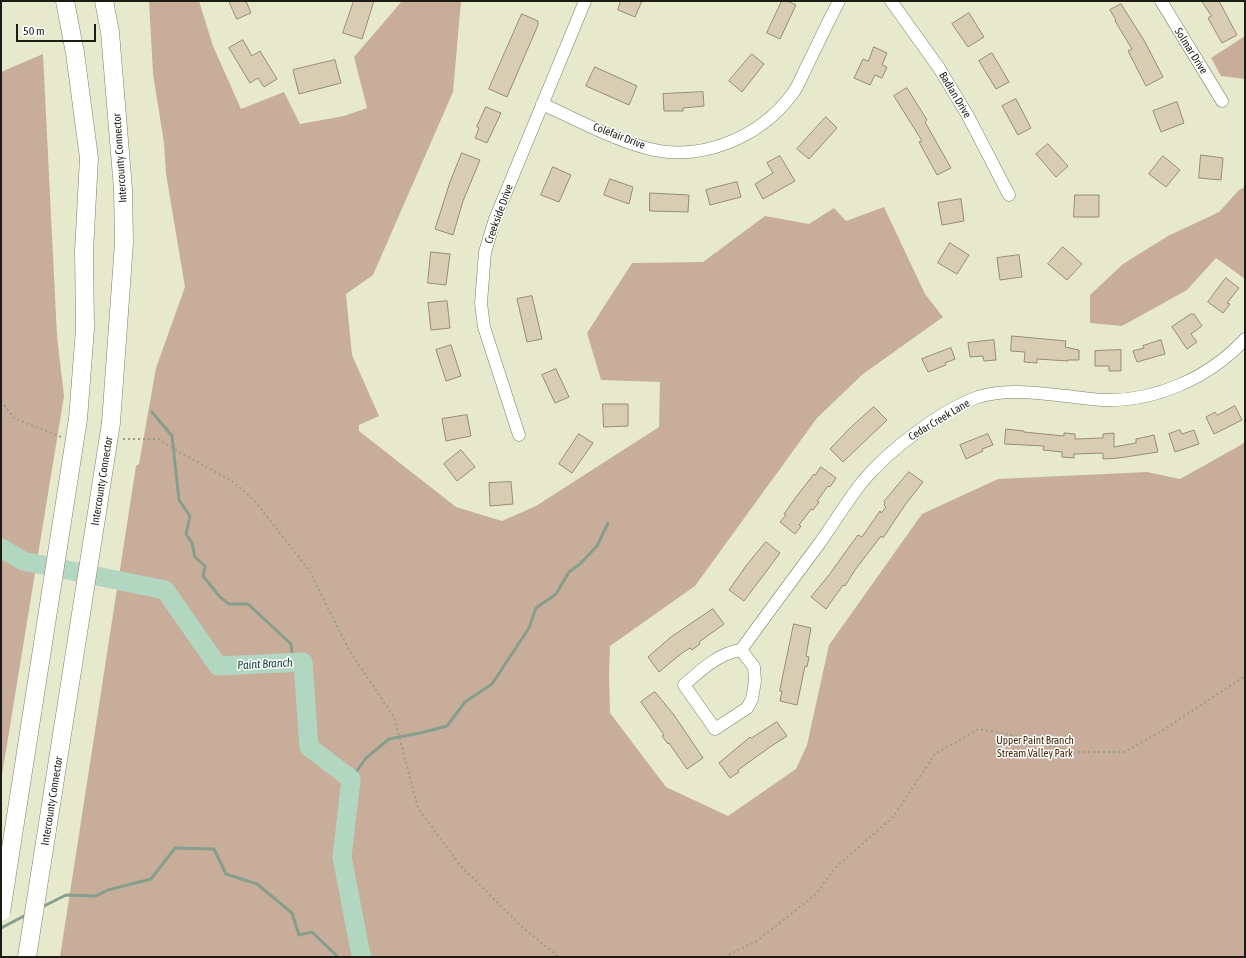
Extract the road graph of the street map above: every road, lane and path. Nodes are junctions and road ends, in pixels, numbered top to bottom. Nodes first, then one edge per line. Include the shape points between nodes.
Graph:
1 (65, 1) edge
2 (104, 1) edge
3 (585, 1) edge
4 (839, 1) edge
5 (891, 1) edge
6 (1161, 1) edge
7 (1222, 101) dead end
8 (542, 104) junction
9 (1009, 196) dead end
10 (1245, 339) edge
11 (1, 401) edge
12 (519, 434) dead end
13 (63, 438) dead end
14 (119, 439) dead end
15 (741, 650) junction
16 (1245, 676) edge
17 (1, 912) edge
18 (27, 957) edge
19 (559, 957) edge
20 (724, 957) edge

1 - 17 highway, bridge via 75,53 88,158 84,251 85,329 78,419
2 - 18 highway, Intercounty Connector, bridge via 110,32 123,189 124,243 111,422
3 - 8 street, Creekside Drive
4 - 8 street, Colefair Drive via 794,92 778,111 758,129 716,147 687,152 647,148 622,140
5 - 9 street, Badian Drive via 939,68 968,116
6 - 7 street, Solmar Drive
8 - 12 street, Creekside Drive via 495,219 485,252 481,303 484,327
10 - 15 street, Cedar Creek Lane via 1225,358 1195,378 1148,395 1103,400 1022,392 997,393 978,398 932,422 888,455 863,482
11 - 13 path via 14,418
14 - 19 path via 158,439 232,481 253,499 309,570 349,650 394,717 418,808 459,864 523,928
15 - 15 street via 754,667 752,699 747,708 715,729 684,685 715,660 731,651
16 - 20 path via 1125,752 1070,752 1022,737 979,729 936,754 893,817 834,869 816,894 757,941

